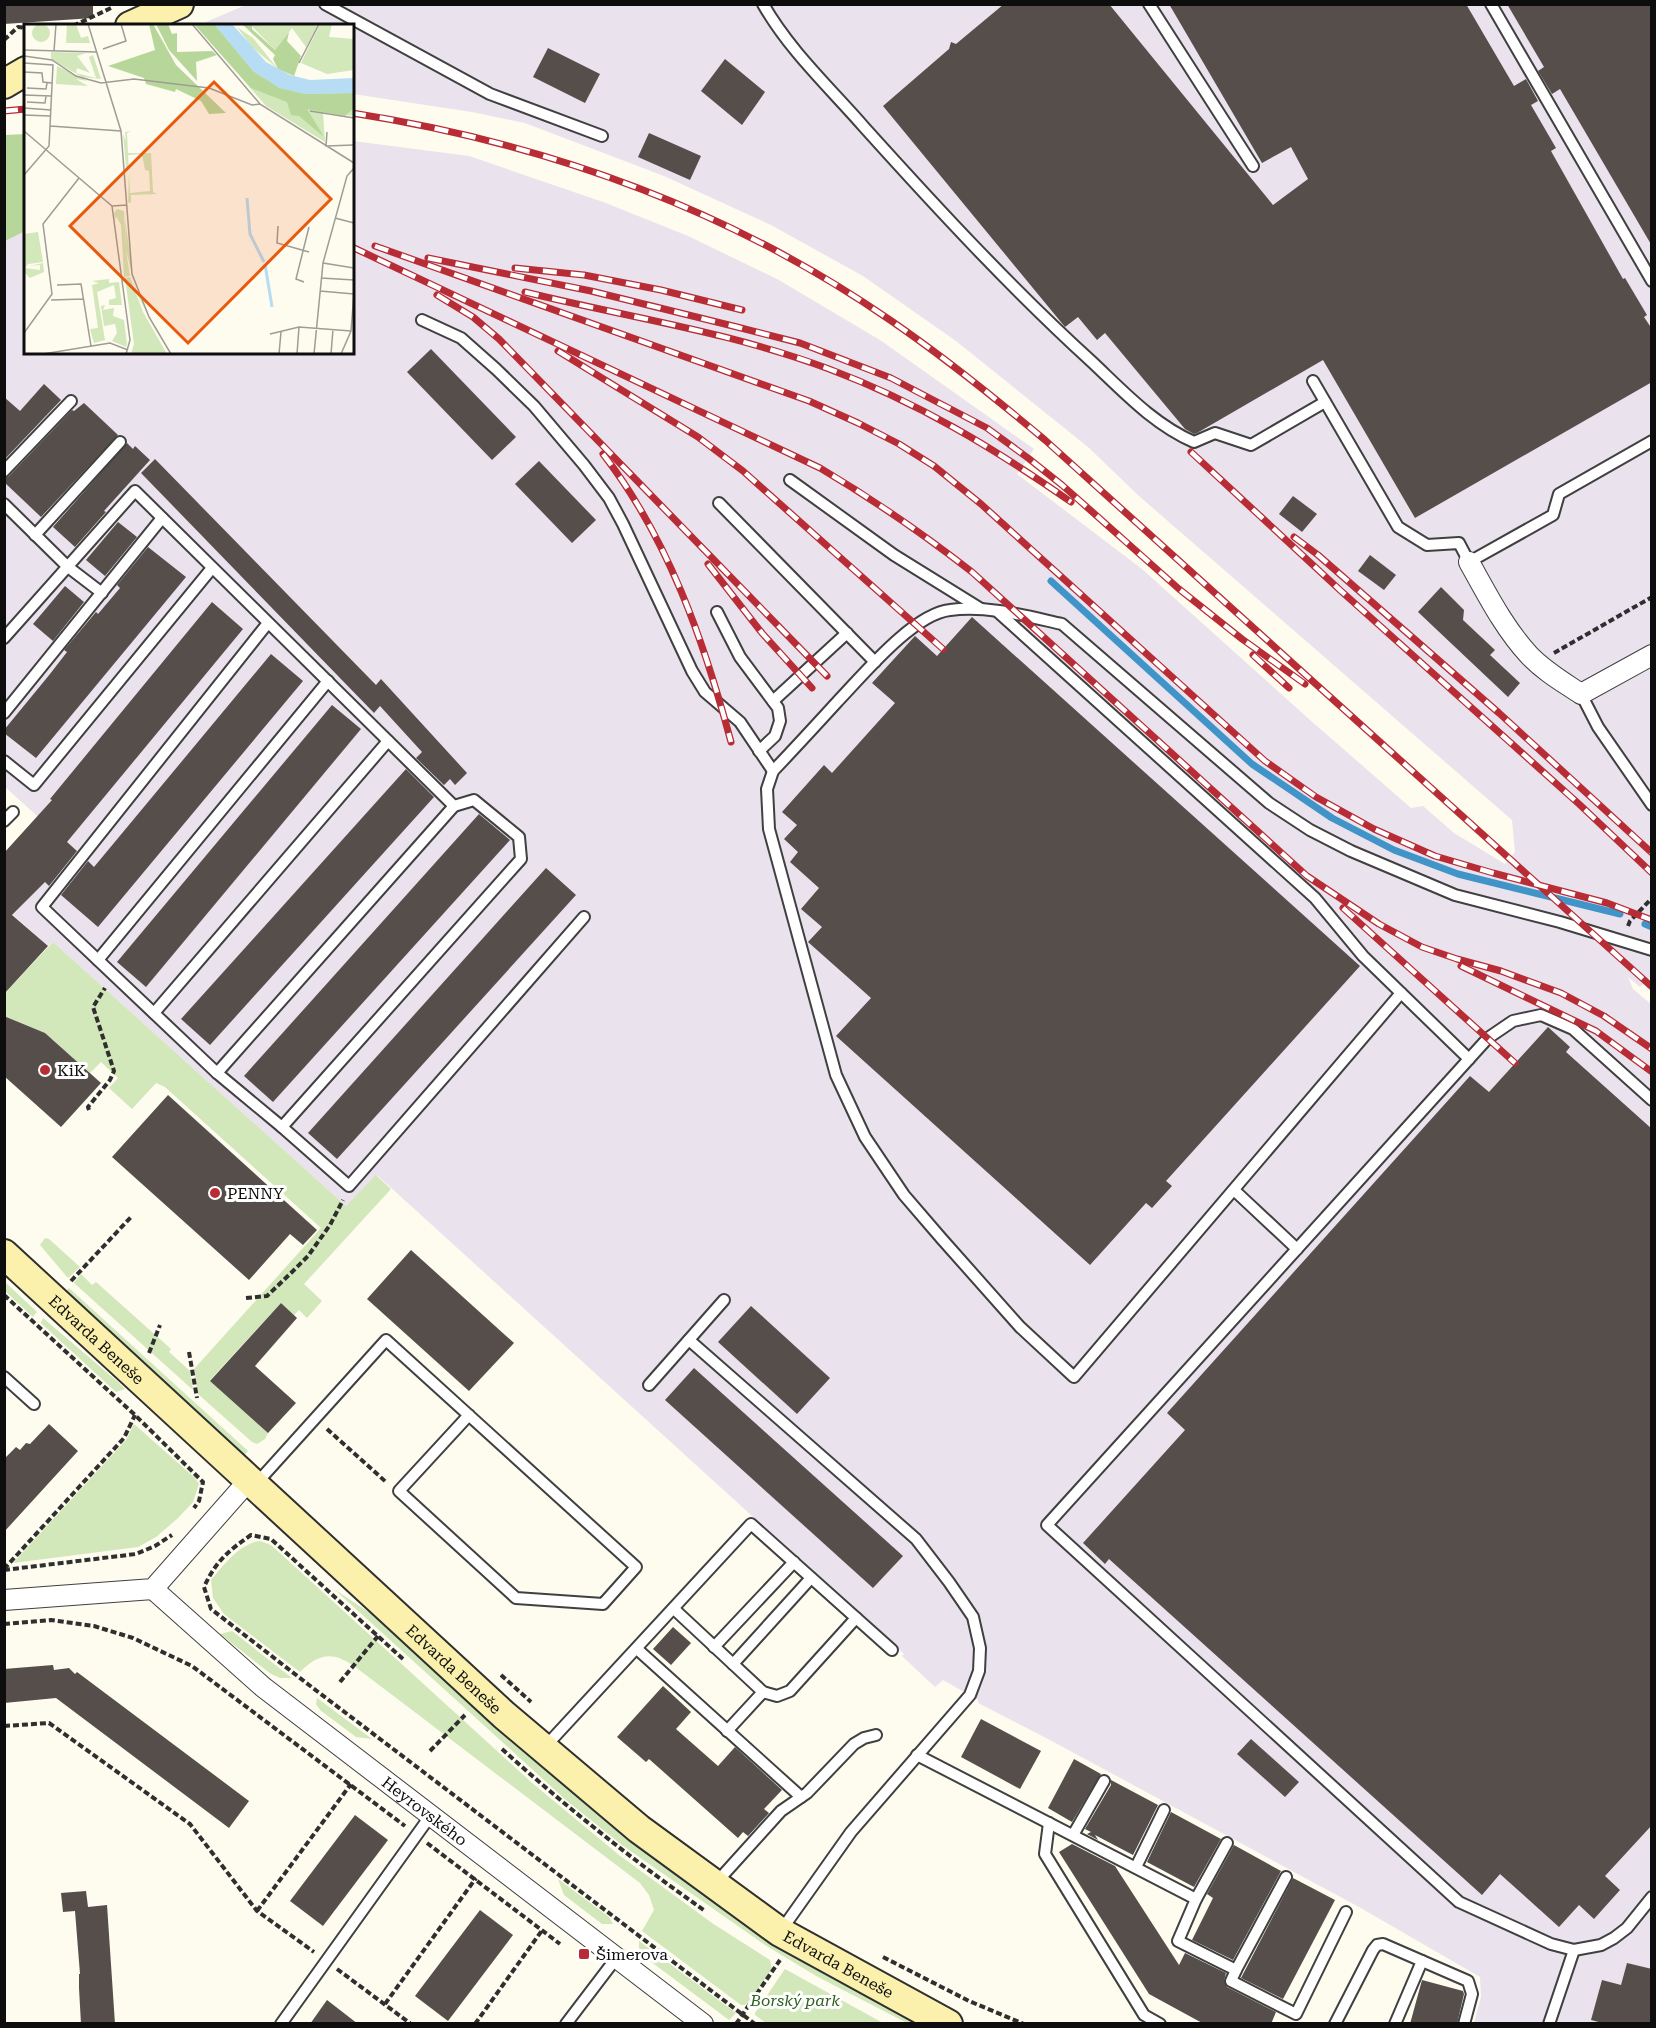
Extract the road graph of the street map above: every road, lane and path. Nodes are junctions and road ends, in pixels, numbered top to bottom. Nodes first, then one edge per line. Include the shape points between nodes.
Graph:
1 (120, 4) edge
2 (178, 4) edge
3 (325, 4) edge
4 (763, 4) edge
5 (1149, 4) edge
6 (1491, 4) edge
7 (77, 24) edge
8 (134, 24) edge
9 (24, 28) edge
10 (4, 40) edge
11 (24, 72) edge
12 (4, 84) edge
13 (602, 136) dead end
14 (1253, 166) dead end
15 (1652, 282) edge
16 (422, 320) dead end
17 (1313, 381) dead end
18 (71, 401) dead end
19 (1325, 402) junction
20 (1652, 441) edge
21 (120, 442) dead end
22 (4, 471) edge
23 (790, 480) dead end
24 (719, 503) dead end
25 (4, 504) edge
26 (162, 518) junction
27 (35, 535) junction
28 (1469, 562) junction
29 (68, 567) junction
30 (212, 568) junction
31 (102, 593) junction
32 (1652, 597) edge
33 (982, 609) junction
34 (998, 611) junction
35 (717, 612) dead end
36 (268, 623) junction
37 (847, 633) junction
38 (4, 638) edge
39 (1652, 655) edge
40 (1546, 658) dead end
41 (875, 662) junction
42 (328, 681) junction
43 (1581, 694) junction
44 (773, 701) junction
45 (4, 713) edge
46 (388, 741) junction
47 (759, 751) junction
48 (4, 761) edge
49 (773, 771) junction
50 (1652, 805) edge
51 (454, 806) junction
52 (13, 812) dead end
53 (4, 821) edge
54 (1652, 898) edge
55 (584, 917) dead end
56 (1622, 941) junction
57 (1652, 950) edge
58 (98, 960) junction
59 (112, 974) junction
60 (1401, 993) junction
61 (154, 1013) junction
62 (1469, 1059) junction
63 (217, 1072) junction
64 (1652, 1100) edge
65 (89, 1110) dead end
66 (282, 1127) junction
67 (349, 1186) junction
68 (1234, 1190) junction
69 (130, 1217) dead end
70 (1297, 1249) junction
71 (4, 1254) edge
72 (58, 1288) junction
73 (4, 1295) edge
74 (246, 1298) dead end
75 (724, 1300) dead end
76 (33, 1322) junction
77 (160, 1325) dead end
78 (689, 1340) junction
79 (140, 1346) dead end
80 (189, 1352) dead end
81 (148, 1354) junction
82 (157, 1362) dead end
83 (4, 1377) edge
84 (649, 1385) dead end
85 (189, 1391) dead end
86 (34, 1404) dead end
87 (135, 1415) junction
88 (469, 1415) junction
89 (315, 1418) junction
90 (252, 1482) junction
91 (399, 1491) junction
92 (193, 1509) dead end
93 (179, 1526) dead end
94 (233, 1548) dead end
95 (794, 1562) junction
96 (4, 1569) edge
97 (811, 1578) junction
98 (153, 1589) junction
99 (4, 1600) edge
100 (674, 1609) junction
101 (856, 1618) junction
102 (4, 1624) edge
103 (378, 1636) dead end
104 (714, 1647) junction
105 (637, 1649) junction
106 (892, 1650) dead end
107 (733, 1664) junction
108 (493, 1667) dead end
109 (340, 1682) dead end
110 (764, 1692) junction
111 (465, 1715) dead end
112 (4, 1726) edge
113 (727, 1731) junction
114 (876, 1735) dead end
115 (553, 1739) junction
116 (430, 1751) dead end
117 (917, 1755) junction
118 (365, 1765) junction
119 (1104, 1781) dead end
120 (350, 1785) junction
121 (801, 1797) junction
122 (1164, 1810) dead end
123 (431, 1815) junction
124 (1049, 1823) junction
125 (416, 1835) junction
126 (1073, 1835) junction
127 (1227, 1843) dead end
128 (489, 1859) junction
129 (1136, 1867) junction
130 (1286, 1877) dead end
131 (475, 1879) junction
132 (714, 1885) junction
133 (1652, 1897) edge
134 (1196, 1899) junction
135 (556, 1910) junction
136 (257, 1911) junction
137 (1346, 1912) dead end
138 (542, 1930) junction
139 (780, 1932) junction
140 (568, 1950) dead end
141 (1574, 1950) junction
142 (874, 1953) dead end
143 (617, 1957) junction
144 (780, 1960) dead end
145 (326, 1961) junction
146 (1422, 1961) junction
147 (1236, 1970) junction
148 (385, 2004) junction
149 (742, 2014) junction
150 (1294, 2019) edge
151 (281, 2024) edge
152 (411, 2024) edge
153 (475, 2024) edge
154 (566, 2024) edge
155 (703, 2024) edge
156 (736, 2024) edge
157 (755, 2024) edge
158 (948, 2024) edge
159 (1024, 2024) edge
160 (1160, 2024) edge
161 (1335, 2024) edge
162 (1395, 2024) edge
163 (1464, 2024) edge
164 (1549, 2024) edge

1 - 7 path
2 - 8 street
3 - 13 lane via 490,94
4 - 19 lane via 786,39 999,274 1172,432 1194,442 1215,433 1251,445
5 - 14 lane
6 - 15 lane
9 - 10 path via 18,27
11 - 12 street
16 - 47 lane via 460,338 496,369 534,405 584,465 623,524 692,671 705,692 740,722
17 - 19 lane
18 - 22 lane
19 - 28 lane via 1398,527 1427,544 1459,543
20 - 28 lane via 1558,494 1553,515
21 - 27 lane
23 - 33 lane via 894,555
24 - 37 lane
25 - 27 lane
26 - 29 lane via 135,491
26 - 30 lane
26 - 31 lane
27 - 29 lane
28 - 43 street via 1515,638 1531,657
29 - 31 lane
29 - 38 lane
30 - 36 lane
30 - 48 lane via 34,785
31 - 45 lane
32 - 40 path
33 - 34 lane
33 - 41 lane via 947,610 916,625
34 - 56 lane via 1062,624 1269,803 1310,830 1455,895
34 - 60 lane via 1315,898 1362,956
35 - 44 lane via 740,657
36 - 42 lane
36 - 58 lane via 42,907
37 - 41 lane
37 - 44 lane
39 - 43 street
41 - 49 lane
42 - 46 lane
42 - 58 lane
43 - 50 lane via 1598,727
44 - 47 lane via 780,721 775,736
46 - 51 lane
46 - 61 lane
47 - 49 lane
49 - 68 lane via 768,789 769,829 836,1075 865,1137 904,1195 941,1238 1020,1327 1074,1377
51 - 63 lane
51 - 66 lane via 474,800 519,837 521,859
52 - 53 lane
54 - 56 path via 1630,921
55 - 67 lane
56 - 57 lane
58 - 59 lane
59 - 61 lane
59 - 65 path via 93,1007 114,1071
60 - 62 lane
60 - 68 lane
61 - 63 lane
62 - 64 lane via 1488,1038 1513,1021 1541,1015 1573,1029
62 - 70 lane
63 - 66 lane
66 - 67 lane
67 - 74 path via 330,1226 308,1256 267,1296
68 - 70 lane
69 - 72 path via 69,1283
70 - 141 lane via 1047,1525 1459,1902 1542,1940
71 - 72 street, Edvarda Beneše
72 - 76 path
72 - 90 street, Edvarda Beneše
73 - 76 path
75 - 78 lane
76 - 87 path
77 - 81 path
78 - 84 lane
78 - 117 lane via 915,1539 973,1617 980,1648 979,1671 970,1695
79 - 81 path
80 - 85 path via 198,1399
81 - 82 path
83 - 86 lane
87 - 92 path via 203,1482 200,1501
87 - 96 path via 124,1438
88 - 89 lane via 386,1340
88 - 91 lane
88 - 91 lane via 636,1567 603,1604 516,1598
89 - 90 lane
89 - 91 path
90 - 98 street
90 - 115 street, Edvarda Beneše via 504,1715
93 - 96 path via 172,1535 136,1554
94 - 149 path via 212,1569 204,1587 211,1609
95 - 97 lane
95 - 100 lane via 752,1524
95 - 104 lane
97 - 101 lane
97 - 107 lane
98 - 99 street
98 - 118 street, Heyrovského via 263,1687
100 - 104 lane
100 - 105 lane
101 - 106 lane
101 - 110 lane via 790,1691 777,1696
102 - 120 path via 51,1620 94,1626 134,1638 192,1666
103 - 109 path
104 - 107 lane
105 - 113 lane
105 - 115 lane
107 - 110 lane
108 - 115 path
110 - 113 lane
111 - 116 path
112 - 136 path via 49,1723 190,1824
113 - 121 lane
114 - 121 lane via 854,1744
115 - 132 street, Edvarda Beneše via 639,1829
117 - 124 lane
117 - 139 lane via 851,1832
118 - 120 path
118 - 123 street, Heyrovského
119 - 126 lane
120 - 125 path
120 - 136 path
121 - 132 lane via 781,1811
122 - 129 lane
123 - 125 lane
123 - 128 street, Heyrovského
124 - 126 lane
124 - 160 lane via 1045,1854 1144,2015
125 - 131 path
125 - 145 lane
126 - 129 lane
127 - 134 lane
128 - 131 path
128 - 135 street, Heyrovského
129 - 134 lane
130 - 147 lane
131 - 138 path
131 - 148 path
132 - 139 street, Edvarda Beneše
133 - 141 lane via 1614,1938
134 - 147 lane via 1178,1941
135 - 138 path
135 - 143 street, Heyrovského
136 - 145 path
137 - 150 lane
138 - 140 path
138 - 153 path
139 - 158 street, Edvarda Beneše
141 - 164 lane
142 - 159 path
143 - 154 lane
143 - 155 street, Heyrovského
144 - 149 path
145 - 148 path
145 - 151 lane
146 - 161 lane via 1377,1945
146 - 162 lane
146 - 163 lane via 1468,1981 1472,1994
147 - 150 lane via 1231,1981
148 - 152 path
149 - 156 path
149 - 157 path

